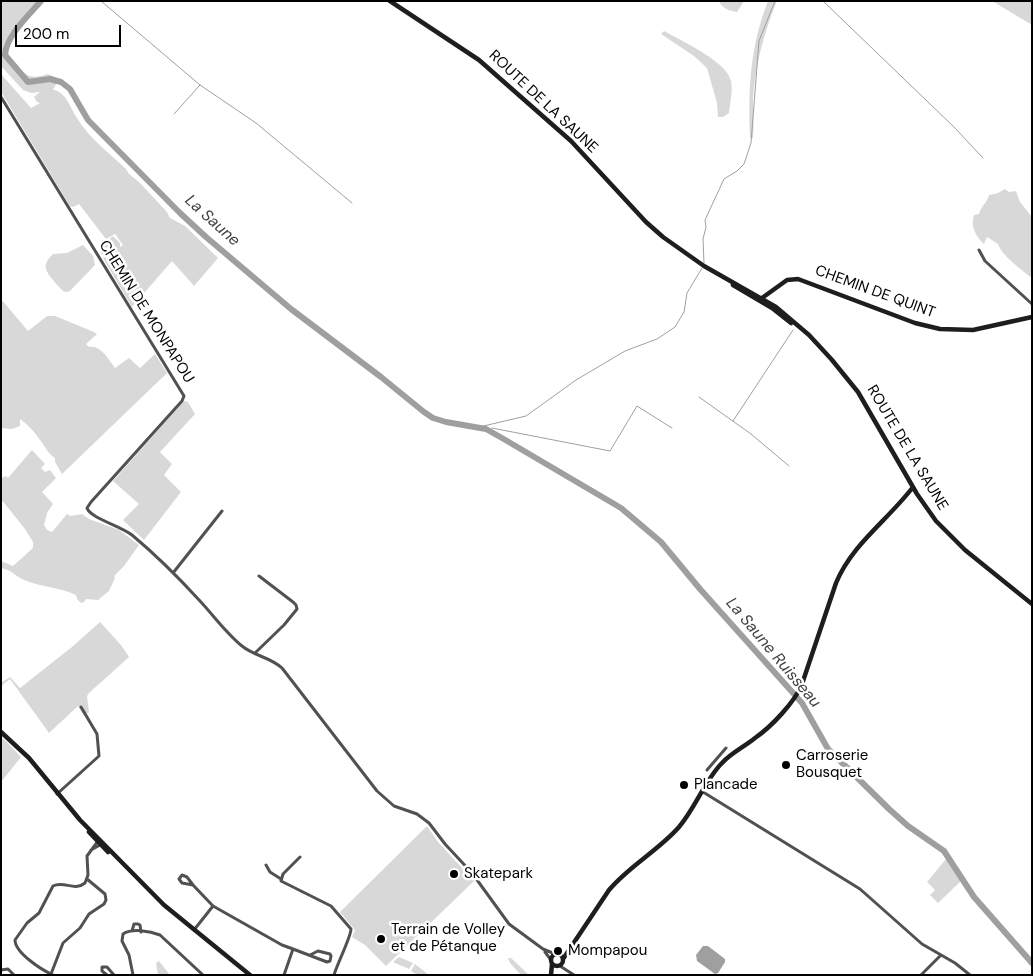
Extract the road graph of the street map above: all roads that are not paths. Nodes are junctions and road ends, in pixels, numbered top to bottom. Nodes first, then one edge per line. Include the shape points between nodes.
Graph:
1 (390, 1) edge
2 (1, 97) edge
3 (980, 250) dead end
4 (764, 301) junction
5 (1032, 304) edge
6 (1032, 316) edge
7 (913, 487) junction
8 (917, 494) junction
9 (901, 501) junction
10 (222, 511) dead end
11 (172, 573) junction
12 (259, 576) dead end
13 (1032, 604) edge
14 (255, 654) junction
15 (81, 708) dead end
16 (1, 732) edge
17 (726, 748) dead end
18 (716, 759) junction
19 (721, 764) junction
20 (707, 770) dead end
21 (703, 792) junction
22 (57, 794) junction
23 (100, 842) junction
24 (300, 856) dead end
25 (266, 865) dead end
26 (87, 879) junction
27 (281, 879) junction
28 (193, 885) junction
29 (213, 906) junction
30 (194, 930) junction
31 (132, 931) junction
32 (141, 932) junction
33 (569, 948) junction
34 (293, 949) junction
35 (543, 949) junction
36 (557, 954) junction
37 (310, 955) junction
38 (941, 956) junction
39 (552, 962) junction
40 (561, 963) junction
41 (1, 970) edge
42 (52, 974) edge
43 (14, 975) edge
44 (107, 975) edge
45 (114, 975) edge
46 (133, 975) edge
47 (203, 975) edge
48 (250, 975) edge
49 (284, 975) edge
50 (334, 975) edge
51 (551, 975) edge
52 (574, 975) edge
53 (921, 975) edge
54 (970, 975) edge

1 - 4 street, ROUTE DE LA SAUNE via 473,55 571,141 654,230 730,284
2 - 11 street, CHEMIN DE MONPAPOU via 184,394 182,401 87,508 94,517 117,525 132,535
3 - 5 street via 985,261
4 - 6 street, CHEMIN DE QUINT via 787,280 795,278 915,323 950,330 980,329
4 - 7 street, ROUTE DE LA SAUNE via 797,324 858,392
7 - 8 street, ROUTE DE LA SAUNE
7 - 9 street
8 - 9 street
8 - 13 street, ROUTE DE LA SAUNE via 948,534
9 - 19 street via 844,566 792,700 761,734
10 - 11 street
11 - 14 street, CHEMIN DE MONPAPOU via 232,637
12 - 14 street via 297,608
14 - 35 street, CHEMIN DE MONPAPOU via 274,661 282,668 377,791 394,806 417,814 429,823 505,920
15 - 22 street via 98,734 99,756
16 - 22 street via 29,758
17 - 18 street
18 - 19 street
18 - 20 street
19 - 21 street
21 - 33 street via 675,832 632,866 609,890
21 - 38 street via 860,890 908,933
22 - 23 street
23 - 26 street via 87,858
23 - 30 street
24 - 27 street
25 - 27 street
26 - 42 street via 105,894 106,900 63,943
26 - 42 street via 79,887 61,883 53,886 39,912 15,940 16,946 34,964
27 - 50 street via 331,906 350,927 350,935
28 - 28 street via 184,875 179,878 184,885
28 - 29 street
29 - 30 street
29 - 34 street
30 - 48 street
31 - 32 street
31 - 32 street via 134,924 138,924
31 - 46 street via 125,932 122,938
32 - 47 street via 160,935
33 - 36 street
33 - 40 street
34 - 37 street
34 - 49 street
35 - 36 street, CHEMIN DE MONPAPOU
35 - 39 street, CHEMIN DE MONPAPOU
36 - 39 street
36 - 40 street
37 - 37 street via 327,962 331,958 330,954 320,952
38 - 53 street
38 - 54 street
39 - 40 street
39 - 51 street
40 - 51 street
40 - 52 street
41 - 43 street via 8,969
44 - 45 street via 101,969 105,966

